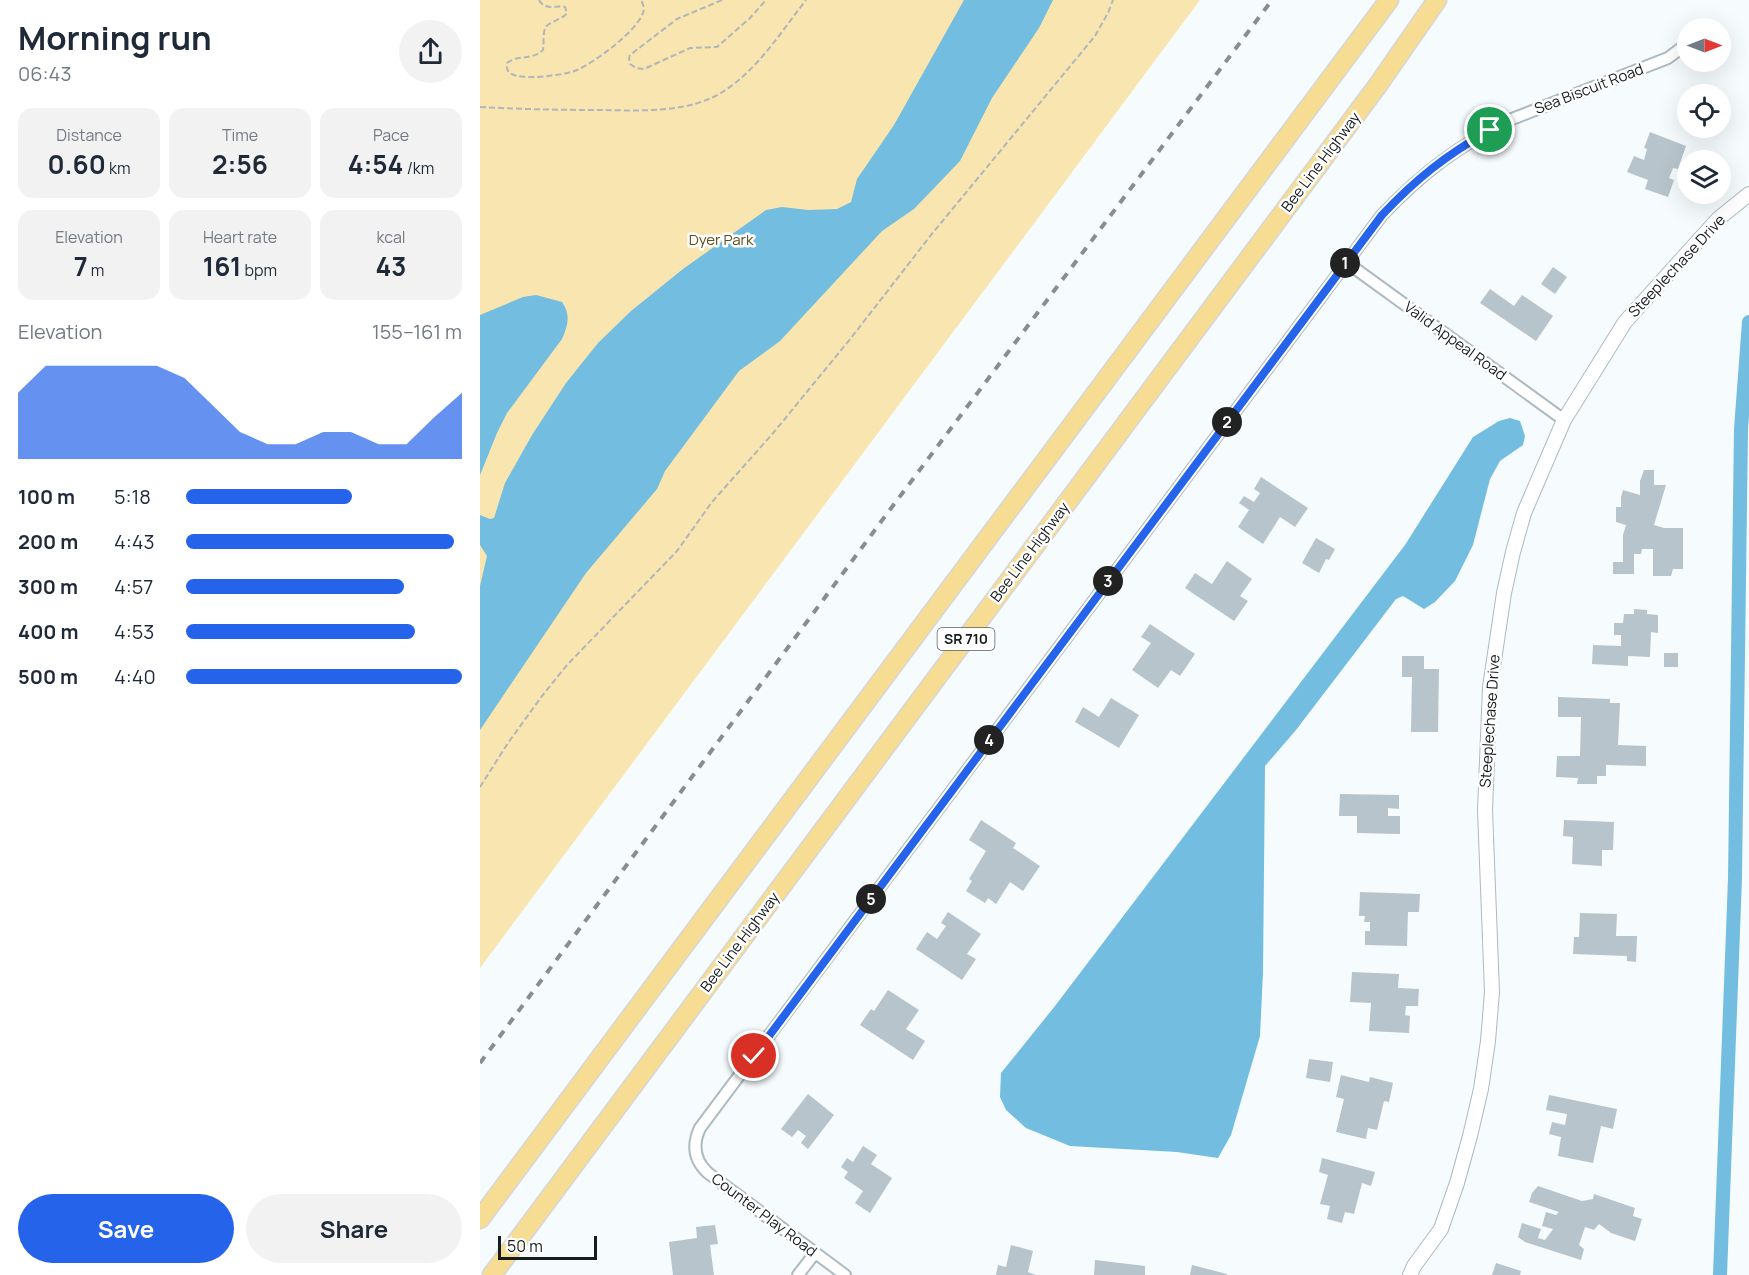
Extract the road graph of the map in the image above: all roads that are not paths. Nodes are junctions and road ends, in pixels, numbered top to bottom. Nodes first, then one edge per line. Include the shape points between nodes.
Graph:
1 (1389, 0) edge
2 (1437, 0) edge
3 (1677, 51) edge
4 (1749, 194) edge
5 (1346, 262) junction
6 (1564, 420) junction
7 (695, 1147) joint
8 (480, 1219) edge
9 (815, 1252) junction
10 (492, 1275) edge
11 (798, 1275) edge
12 (845, 1275) edge
13 (1410, 1275) edge

1 - 8 highway, SR 710
2 - 10 highway, Bee Line Highway / SR 710
3 - 5 street, Sea Biscuit Road via 1512,119 1457,149 1408,188
4 - 6 street, Steeplechase Drive via 1718,219 1625,322
5 - 6 street, Valid Appeal Road
5 - 7 street, Sea Biscuit Road via 700,1128
6 - 13 street, Steeplechase Drive via 1518,532 1490,687 1485,810 1492,992 1481,1089 1441,1229
7 - 9 street, Counter Play Road via 696,1157 708,1173
9 - 11 street
9 - 12 street, Counter Play Road

